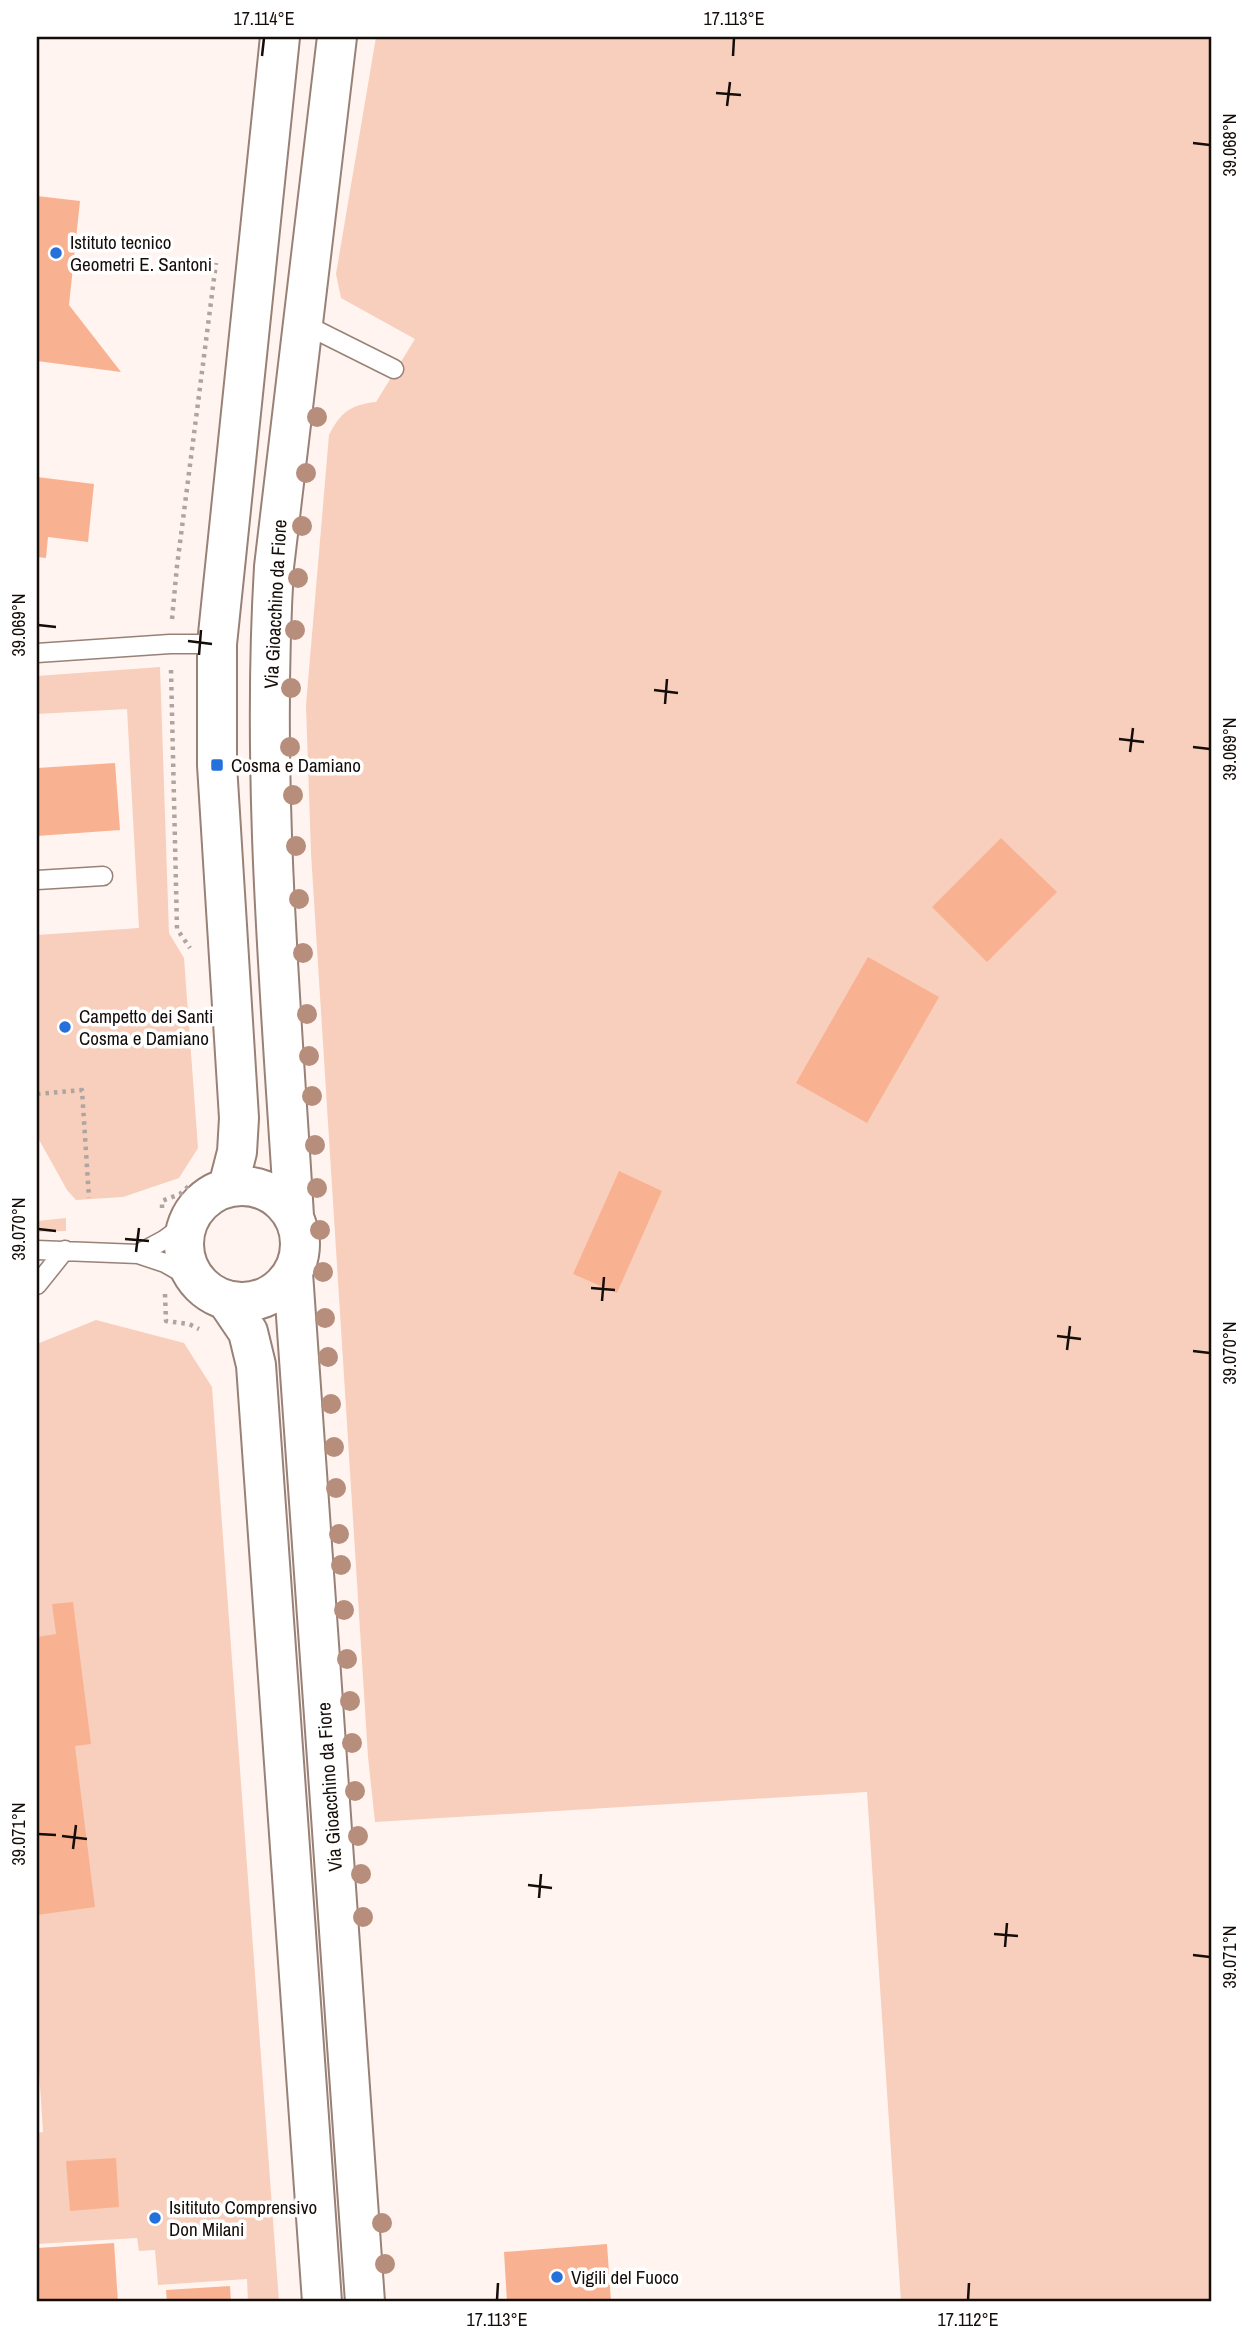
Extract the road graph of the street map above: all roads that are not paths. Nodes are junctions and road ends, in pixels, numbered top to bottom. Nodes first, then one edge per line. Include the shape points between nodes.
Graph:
1 (280, 37) edge
2 (337, 37) edge
3 (302, 323) junction
4 (394, 369) dead end
5 (217, 644) junction
6 (37, 653) edge
7 (103, 876) dead end
8 (37, 880) edge
9 (228, 1187) junction
10 (294, 1216) junction
11 (186, 1224) junction
12 (37, 1250) edge
13 (65, 1250) junction
14 (138, 1254) junction
15 (293, 1273) junction
16 (195, 1280) junction
17 (37, 1285) edge
18 (227, 1301) junction
19 (322, 2302) edge
20 (365, 2302) edge

1 - 5 street
2 - 3 street, Via Gioacchino da Fiore
3 - 4 lane
3 - 10 street, Via Gioacchino da Fiore via 274,567 269,655 274,869
5 - 6 lane
5 - 9 street via 217,765 239,1118
7 - 8 lane
9 - 10 street via 247,1185 266,1191
9 - 11 street via 195,1207
10 - 15 street via 300,1254
11 - 14 lane
11 - 16 street via 186,1262
12 - 13 lane
13 - 14 lane
13 - 17 lane
14 - 16 lane
15 - 18 street via 282,1288 265,1298
15 - 20 street, Via Gioacchino da Fiore
16 - 18 street
18 - 19 street via 248,1332 256,1365

